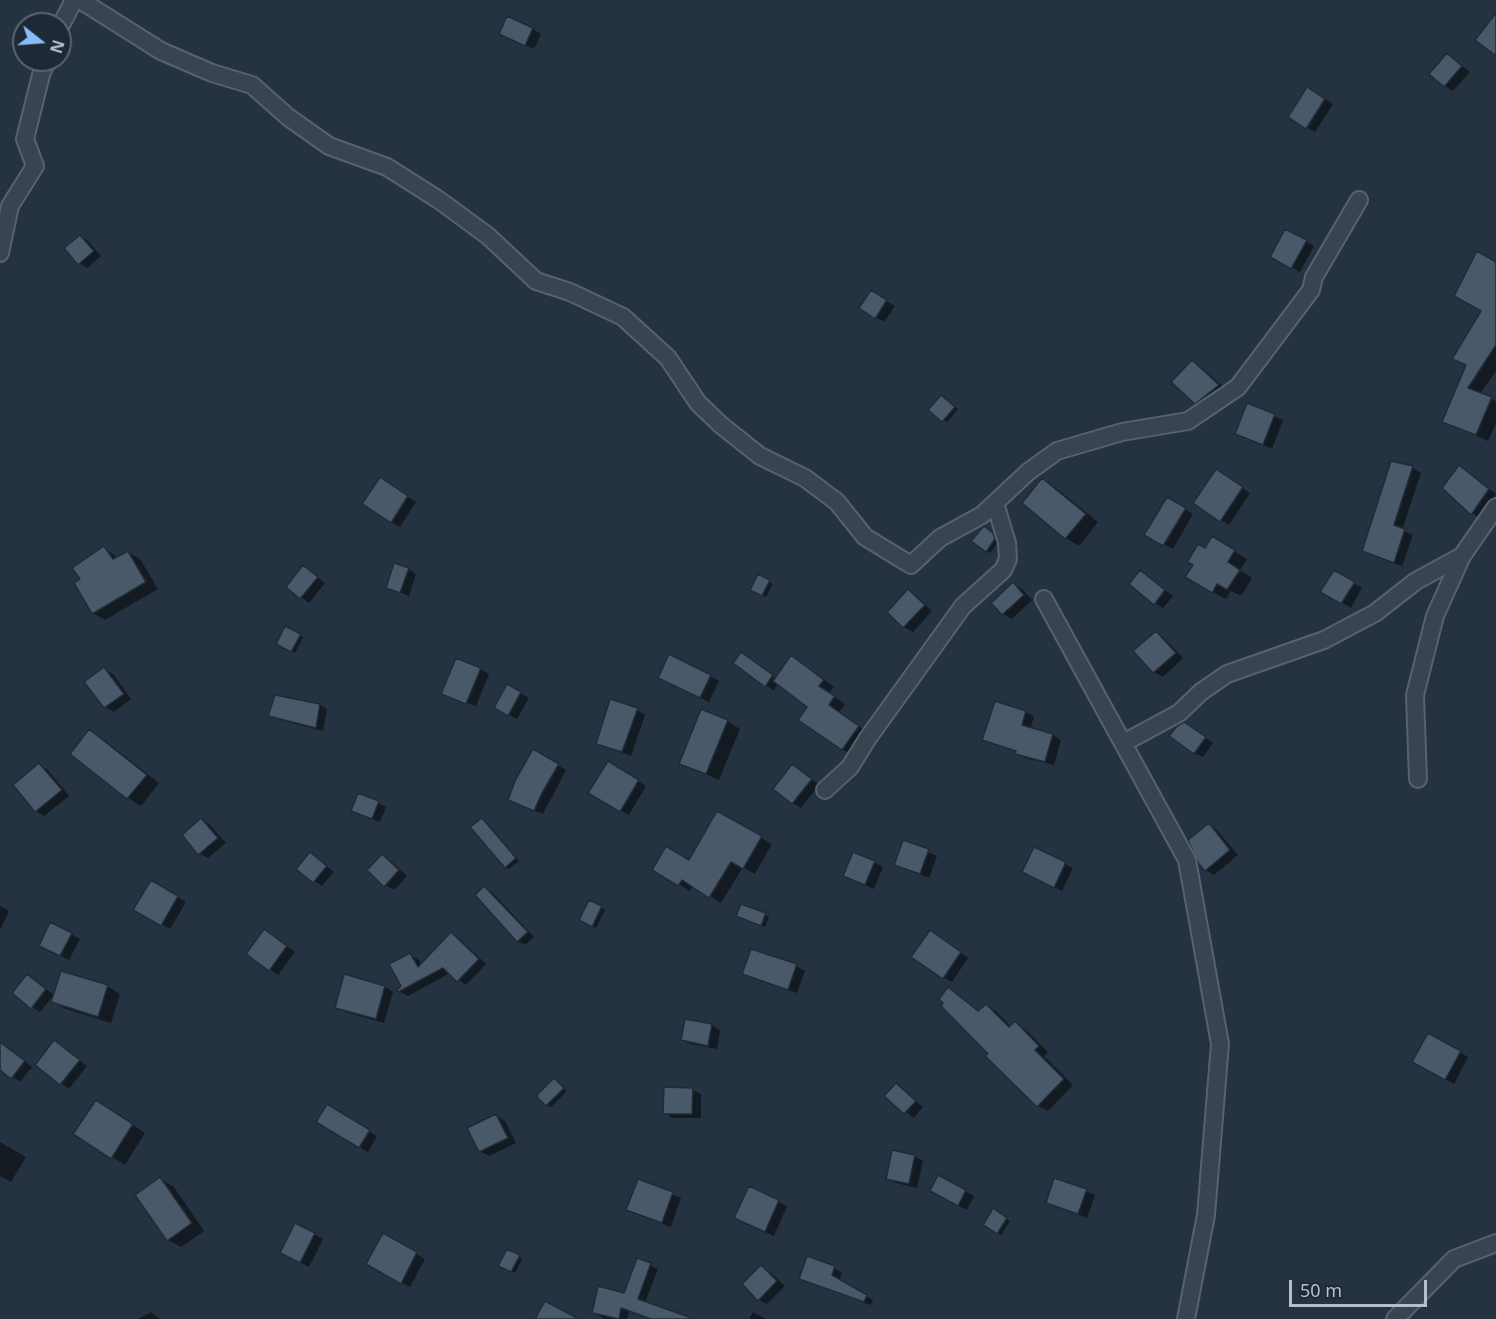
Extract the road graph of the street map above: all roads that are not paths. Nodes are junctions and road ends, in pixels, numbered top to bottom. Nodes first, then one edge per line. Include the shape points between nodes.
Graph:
1 (80, 0) edge
2 (42, 72) edge
3 (1359, 200) dead end
4 (0, 253) edge
5 (995, 503) junction
6 (1496, 507) edge
7 (1462, 556) junction
8 (1044, 599) dead end
9 (1129, 740) dead end
10 (1418, 779) dead end
11 (825, 790) dead end
12 (1496, 1243) edge
13 (1186, 1319) edge
14 (1395, 1319) edge

1 - 5 street via 161,51 252,85 329,146 387,167 488,236 536,281 623,316 668,358 699,403 721,425 760,456 805,478 837,502 865,537 910,565 940,537 982,515
2 - 4 street via 25,139 35,166 10,206
3 - 5 street via 1314,277 1311,290 1238,387 1188,421 1122,432 1057,451
5 - 11 street via 1007,543 1008,558 1003,570 963,606 850,766
6 - 7 street
7 - 9 street via 1416,581 1375,613 1324,640 1227,674 1179,713
7 - 10 street via 1435,616 1415,695
8 - 13 street via 1186,860 1220,1044 1206,1215
12 - 14 street via 1454,1259

